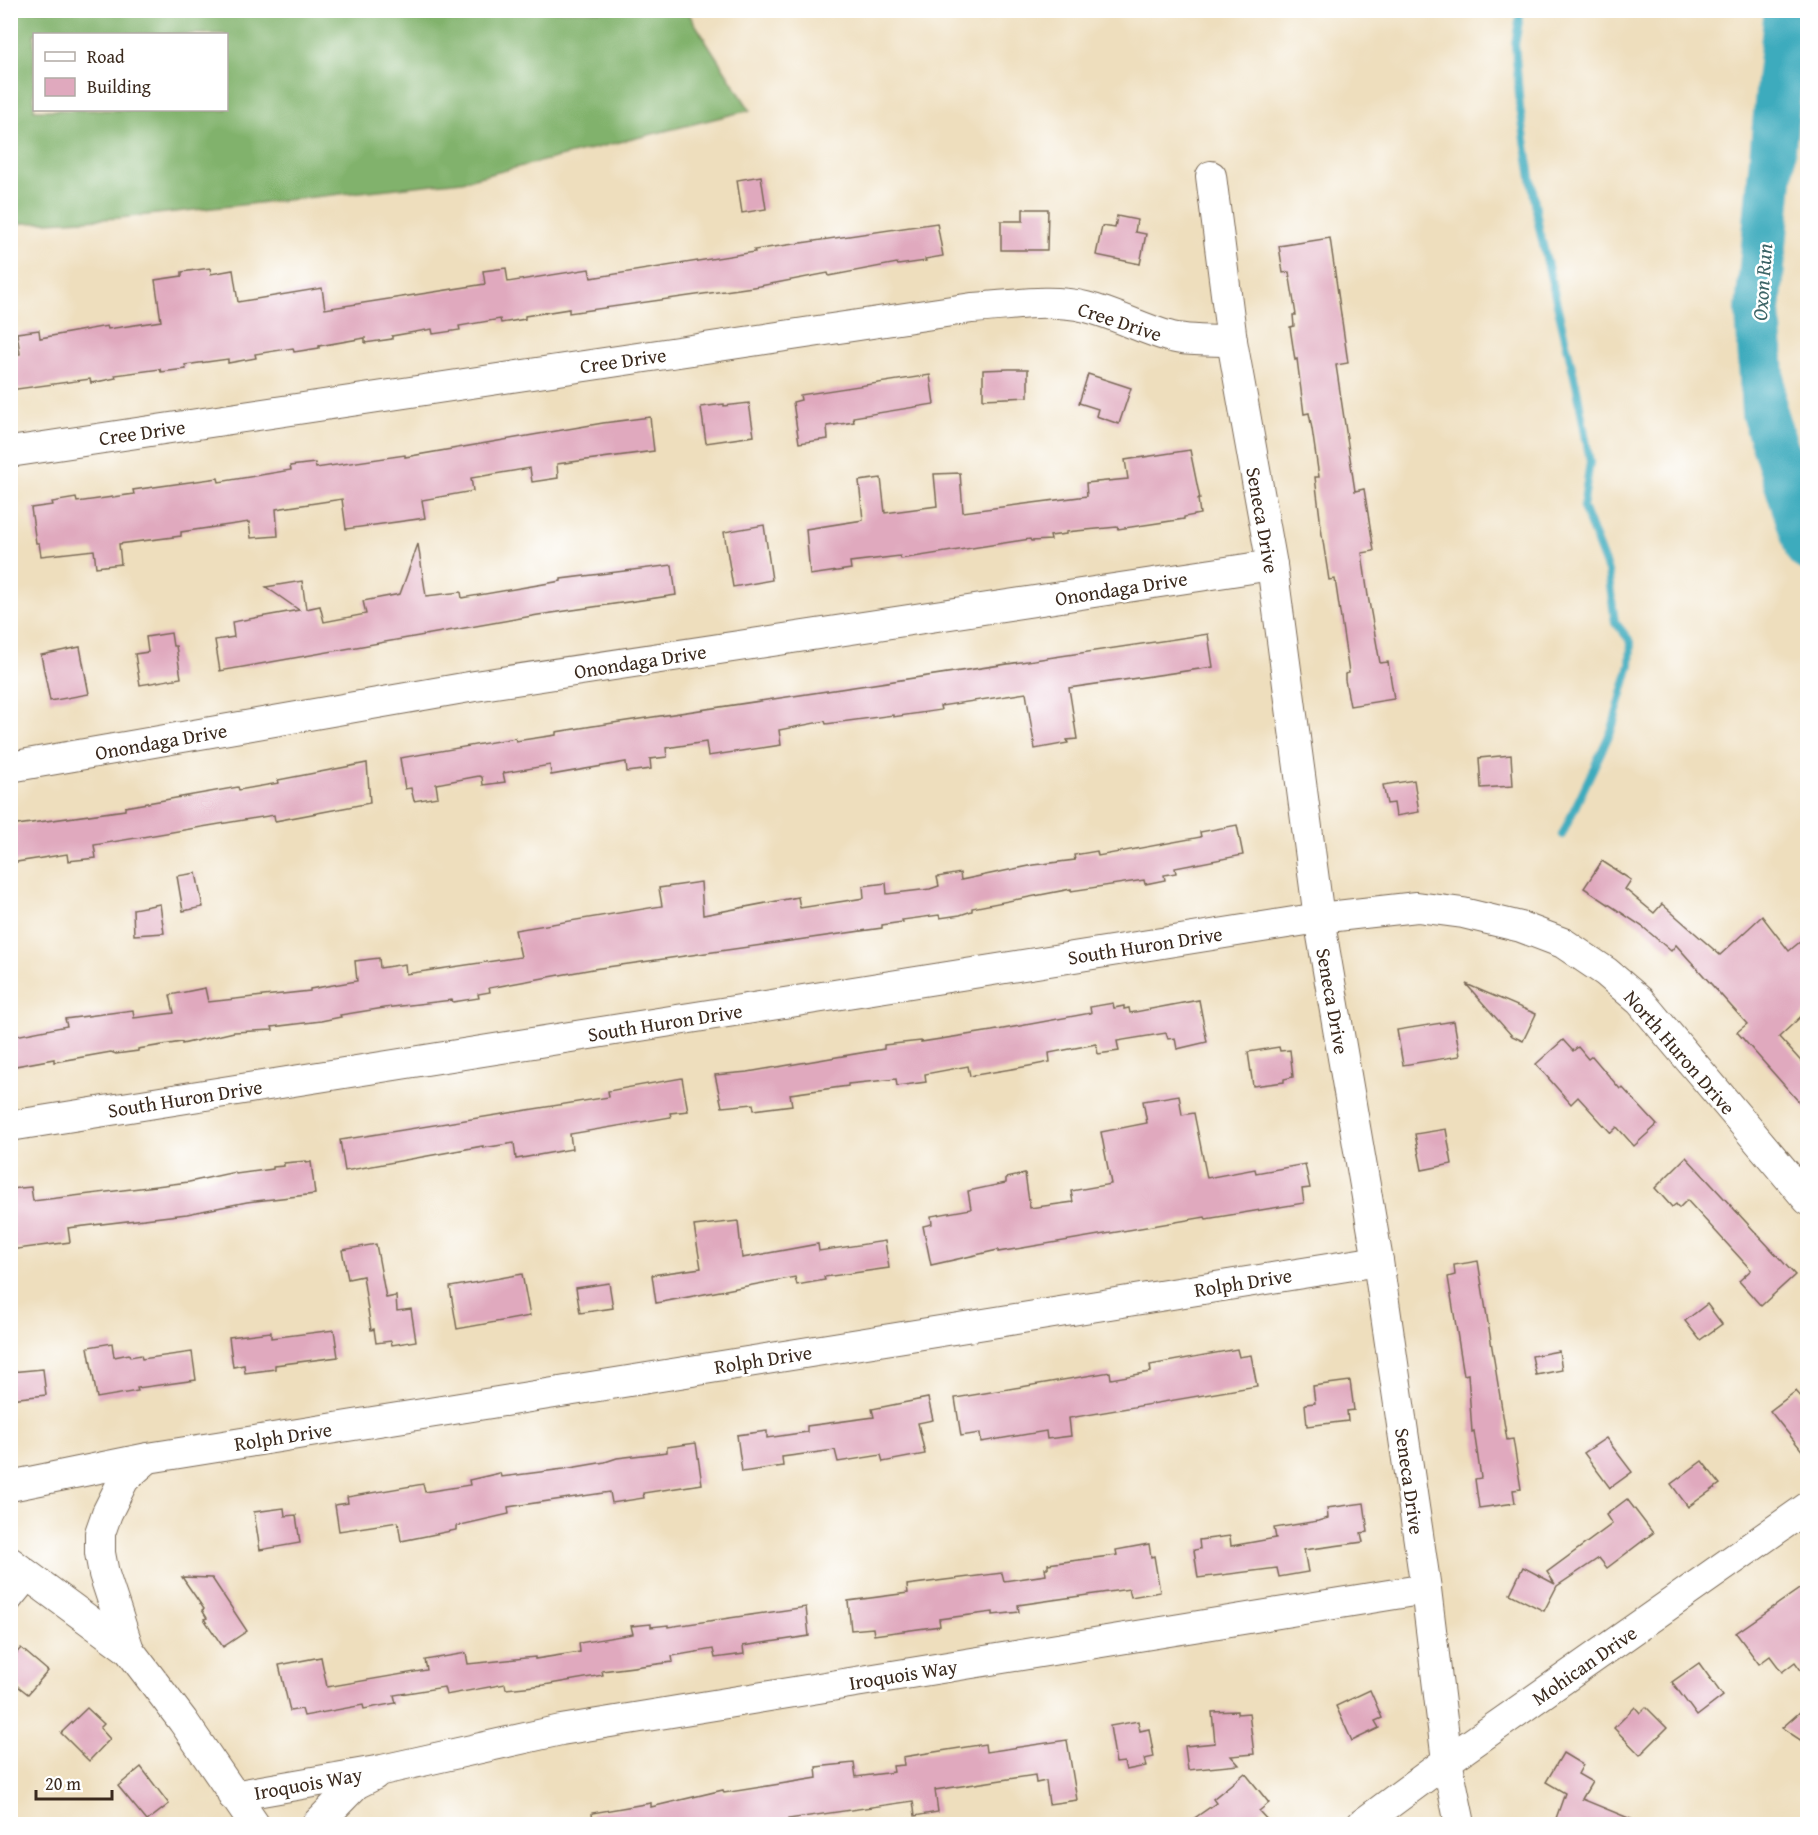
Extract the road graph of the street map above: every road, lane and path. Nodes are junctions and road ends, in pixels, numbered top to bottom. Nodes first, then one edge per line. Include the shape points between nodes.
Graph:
1 (1211, 176) dead end
2 (1232, 341) junction
3 (10, 452) edge
4 (1272, 565) junction
5 (10, 767) edge
6 (1319, 918) junction
7 (10, 1126) edge
8 (1808, 1200) edge
9 (1378, 1260) junction
10 (148, 1458) junction
11 (10, 1486) edge
12 (1808, 1507) edge
13 (22, 1570) edge
14 (1426, 1590) junction
15 (10, 1607) edge
16 (129, 1650) junction
17 (1447, 1761) junction
18 (382, 1770) junction
19 (233, 1796) junction
20 (254, 1824) edge
21 (317, 1824) edge
22 (1362, 1824) edge
23 (1460, 1824) edge

1 - 2 street, Seneca Drive
2 - 3 street, Cree Drive via 1171,337 1106,313 1065,304 972,308
2 - 4 street, Seneca Drive
4 - 5 street, Onondaga Drive via 474,686
4 - 6 street, Seneca Drive
6 - 7 street, South Huron Drive
6 - 8 street, North Huron Drive via 1417,907 1521,927 1563,944 1606,972 1640,1001
6 - 9 street, Seneca Drive
9 - 10 street, Rolph Drive
9 - 14 street, Seneca Drive
10 - 11 street, Rolph Drive
10 - 16 street via 124,1479 100,1533 104,1574
12 - 17 street, Mohican Drive
13 - 15 lane
13 - 16 street
14 - 17 street, Seneca Drive
14 - 18 street, Iroquois Way via 561,1730
16 - 19 street
17 - 22 street, Mohican Drive
17 - 23 street, Seneca Drive
18 - 19 street, Iroquois Way
18 - 21 street, Iroquois Way via 356,1784
19 - 20 street

